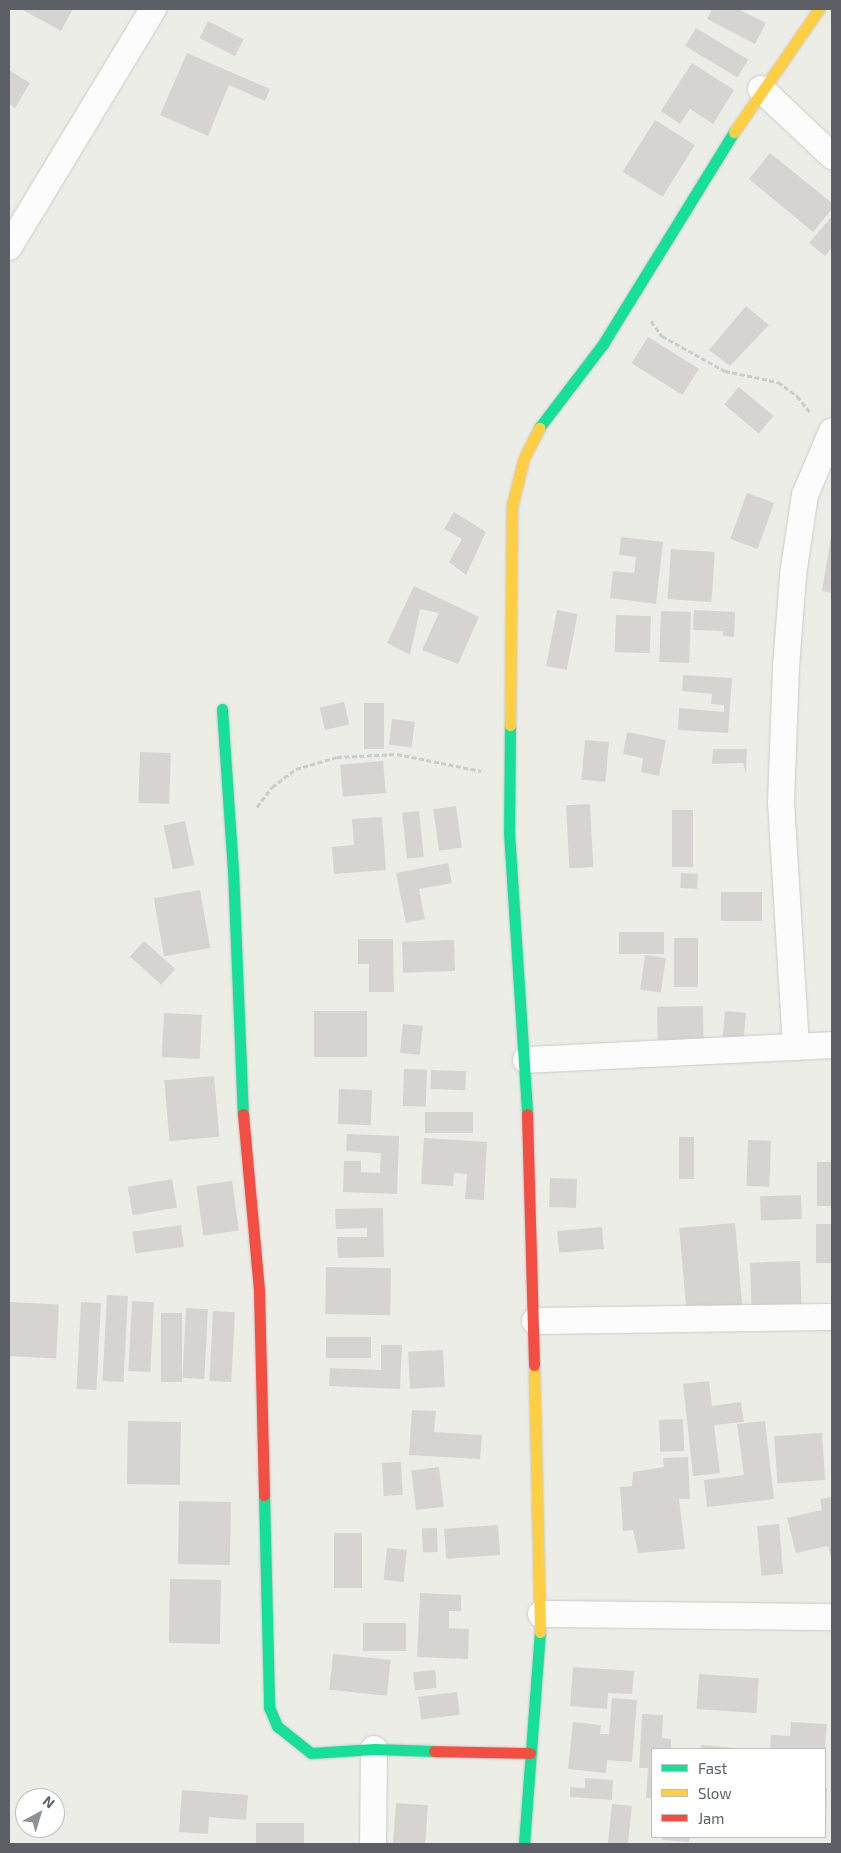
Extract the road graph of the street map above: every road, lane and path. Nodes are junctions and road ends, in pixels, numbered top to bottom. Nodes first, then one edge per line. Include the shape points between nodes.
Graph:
1 (153, 9) edge
2 (819, 9) edge
3 (761, 89) junction
4 (832, 156) edge
5 (9, 247) edge
6 (633, 298) junction
7 (831, 433) edge
8 (222, 709) dead end
9 (512, 777) junction
10 (253, 813) dead end
11 (832, 1045) edge
12 (796, 1047) junction
13 (526, 1060) junction
14 (832, 1316) edge
15 (535, 1321) junction
16 (541, 1614) junction
17 (832, 1617) edge
18 (374, 1749) junction
19 (530, 1753) junction
20 (373, 1844) edge
21 (524, 1844) edge

1 - 5 street
2 - 3 street
3 - 4 street
3 - 6 street
6 - 7 path via 662,336 725,371 778,382 797,396
6 - 9 street via 541,423 524,458 512,506
7 - 12 street via 805,495 793,575 786,667 781,803
8 - 18 street via 233,868 242,1101 259,1291 269,1707 277,1726 310,1753
9 - 10 path via 397,754 337,757 296,769 272,787
9 - 13 street via 509,832
11 - 12 street
12 - 13 street
13 - 15 street
14 - 15 street
15 - 16 street
16 - 17 street
16 - 19 street
18 - 19 street
18 - 20 street
19 - 21 street

